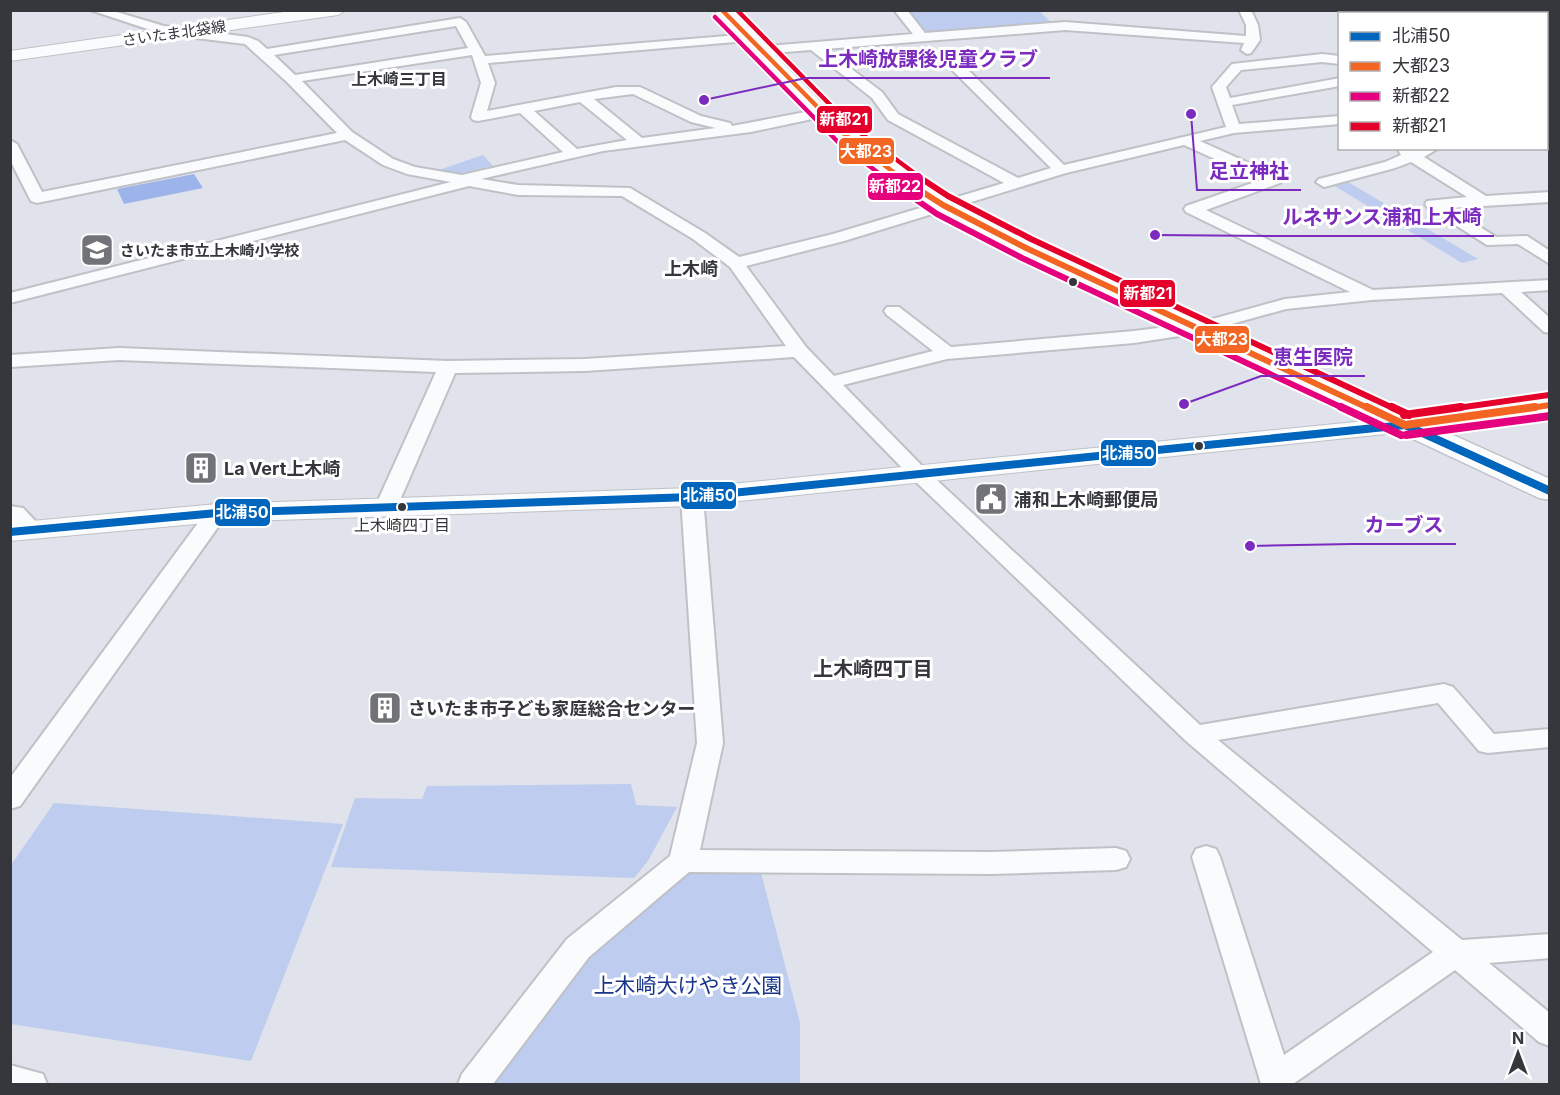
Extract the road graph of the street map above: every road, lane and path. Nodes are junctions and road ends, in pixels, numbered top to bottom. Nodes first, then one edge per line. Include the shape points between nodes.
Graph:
1 (96, 10) edge
2 (303, 10) edge
3 (338, 10) edge
4 (722, 10) edge
5 (900, 10) edge
6 (1245, 10) edge
7 (1053, 16) dead end
8 (1065, 26) junction
9 (172, 31) junction
10 (922, 38) junction
11 (1254, 40) junction
12 (753, 44) junction
13 (814, 46) junction
14 (10, 50) edge
15 (265, 53) junction
16 (10, 56) edge
17 (478, 56) junction
18 (1299, 60) junction
19 (1338, 60) edge
20 (952, 62) dead end
21 (1237, 67) junction
22 (292, 79) junction
23 (1338, 79) edge
24 (1338, 80) edge
25 (583, 97) junction
26 (1223, 102) junction
27 (524, 109) junction
28 (821, 112) junction
29 (1338, 121) edge
30 (1234, 129) junction
31 (738, 130) junction
32 (346, 135) junction
33 (1187, 141) junction
34 (640, 143) junction
35 (10, 144) edge
36 (1406, 152) edge
37 (574, 154) junction
38 (1061, 170) junction
39 (463, 181) junction
40 (1324, 183) dead end
41 (1018, 184) junction
42 (1550, 197) edge
43 (1484, 201) junction
44 (943, 205) junction
45 (1550, 258) edge
46 (736, 263) junction
47 (1550, 285) edge
48 (1507, 288) junction
49 (1372, 295) junction
50 (10, 298) edge
51 (893, 311) dead end
52 (1199, 328) junction
53 (1550, 328) edge
54 (799, 351) junction
55 (947, 353) junction
56 (10, 361) edge
57 (448, 367) junction
58 (830, 383) junction
59 (1550, 405) edge
60 (1405, 425) junction
61 (920, 475) junction
62 (1550, 491) edge
63 (692, 497) junction
64 (386, 507) junction
65 (217, 513) junction
66 (18, 525) edge
67 (1195, 735) junction
68 (1550, 738) edge
69 (10, 799) edge
70 (1206, 857) dead end
71 (1116, 859) dead end
72 (683, 861) junction
73 (1550, 946) edge
74 (1456, 953) junction
75 (1550, 1032) edge
76 (10, 1079) edge
77 (1276, 1082) edge
78 (31, 1084) edge
79 (474, 1084) edge

1 - 9 street
2 - 9 main road, さいたま北袋線
3 - 9 main road, さいたま北袋線
4 - 12 main road
5 - 10 street
6 - 11 street via 1252,22
7 - 8 street
8 - 10 street
8 - 11 street
9 - 14 main road, さいたま北袋線
9 - 15 street via 248,41
9 - 16 main road, さいたま北袋線
10 - 13 street
11 - 21 street
12 - 13 street
12 - 17 street
12 - 28 main road
13 - 41 street via 877,95 893,117
15 - 17 street via 460,22
15 - 22 street
17 - 22 street
17 - 27 street via 488,83 478,117
18 - 19 street
18 - 21 street
18 - 23 street
20 - 38 street
21 - 26 street via 1219,87
22 - 32 street
24 - 26 street
25 - 27 street
25 - 31 street via 635,90 696,119
25 - 34 street
26 - 30 street
27 - 37 street
28 - 31 street
28 - 44 main road via 871,156
29 - 30 street
30 - 33 street
31 - 34 street
32 - 35 street via 37,198
32 - 39 street via 388,162
33 - 38 street
33 - 49 street via 1275,180 1192,210
34 - 37 street
36 - 40 street via 1390,165
36 - 43 street
37 - 39 street
38 - 41 street
39 - 46 street via 518,190 625,191
39 - 50 street
41 - 44 street
42 - 43 street
43 - 45 street via 1432,204 1493,242 1521,239
44 - 46 street via 838,238
44 - 52 main road
46 - 54 street
47 - 48 street
48 - 49 street
48 - 53 street
49 - 52 street via 1285,304
51 - 55 street
52 - 55 street
52 - 60 main road
54 - 57 street via 585,365
54 - 58 street
55 - 58 street
56 - 57 street via 119,354
57 - 64 street
58 - 61 street
59 - 60 main road
60 - 61 main road
60 - 62 main road
61 - 63 main road
61 - 67 street
63 - 64 main road
63 - 72 street via 710,743
64 - 65 main road
65 - 66 main road
65 - 69 street
67 - 68 street via 1444,693 1488,744
67 - 74 street
70 - 77 street
71 - 72 street via 991,863
72 - 79 street via 578,948
73 - 74 street
74 - 75 street
74 - 77 street
76 - 78 street

